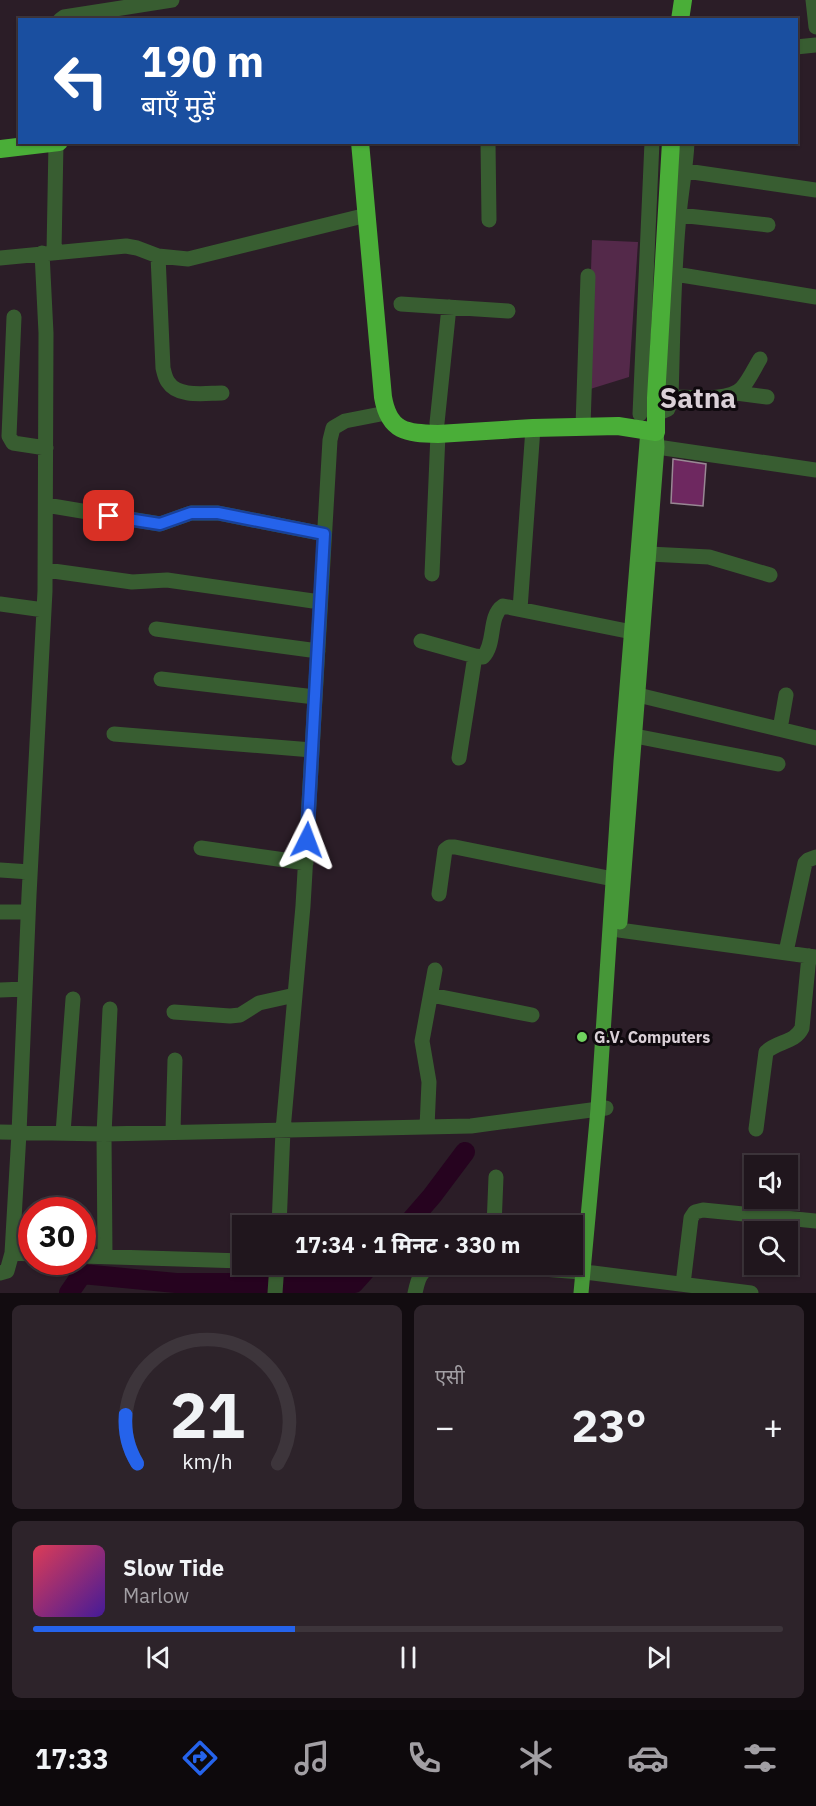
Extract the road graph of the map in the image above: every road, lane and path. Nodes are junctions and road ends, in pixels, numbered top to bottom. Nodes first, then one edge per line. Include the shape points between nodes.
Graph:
1 (172, 0) edge
2 (683, 0) edge
3 (813, 0) edge
4 (63, 18) edge
5 (681, 18) edge
6 (816, 27) edge
7 (816, 45) edge
8 (798, 47) edge
9 (18, 138) edge
10 (0, 140) edge
11 (48, 144) edge
12 (57, 144) edge
13 (360, 144) edge
14 (370, 144) edge
15 (488, 144) edge
16 (652, 144) edge
17 (671, 144) edge
18 (687, 144) edge
19 (0, 149) edge
20 (686, 171) junction
21 (816, 190) edge
22 (367, 214) junction
23 (679, 215) junction
24 (489, 219) dead end
25 (768, 225) dead end
26 (48, 252) junction
27 (158, 256) junction
28 (0, 258) edge
29 (675, 274) junction
30 (588, 276) dead end
31 (816, 297) edge
32 (401, 304) dead end
33 (449, 307) junction
34 (508, 311) dead end
35 (14, 317) dead end
36 (760, 359) dead end
37 (222, 393) dead end
38 (736, 393) junction
39 (767, 398) dead end
40 (386, 413) junction
41 (654, 415) junction
42 (583, 422) junction
43 (438, 428) junction
44 (533, 428) junction
45 (46, 448) junction
46 (816, 470) edge
47 (46, 505) junction
48 (324, 534) junction
49 (649, 554) junction
50 (46, 570) junction
51 (432, 574) dead end
52 (770, 574) dead end
53 (320, 602) junction
54 (0, 604) edge
55 (520, 609) junction
56 (44, 610) junction
57 (156, 629) dead end
58 (632, 632) junction
59 (421, 641) dead end
60 (318, 651) junction
61 (475, 656) junction
62 (161, 679) dead end
63 (638, 695) junction
64 (786, 695) dead end
65 (315, 697) junction
66 (780, 729) junction
67 (114, 734) dead end
68 (635, 736) junction
69 (816, 738) edge
70 (312, 750) junction
71 (459, 758) dead end
72 (778, 764) dead end
73 (201, 848) dead end
74 (816, 857) edge
75 (306, 863) junction
76 (0, 870) edge
77 (30, 872) junction
78 (613, 879) junction
79 (438, 894) dead end
80 (0, 912) edge
81 (28, 912) junction
82 (619, 930) junction
83 (786, 952) junction
84 (812, 956) edge
85 (435, 970) dead end
86 (25, 989) junction
87 (0, 990) edge
88 (295, 994) junction
89 (430, 995) junction
90 (73, 999) dead end
91 (110, 1009) dead end
92 (174, 1012) dead end
93 (532, 1015) dead end
94 (175, 1060) dead end
95 (602, 1108) junction
96 (427, 1127) junction
97 (756, 1129) dead end
98 (283, 1130) junction
99 (173, 1131) junction
100 (0, 1132) edge
101 (19, 1133) junction
102 (63, 1133) junction
103 (104, 1134) junction
104 (496, 1177) dead end
105 (279, 1215) edge
106 (494, 1215) edge
107 (816, 1221) edge
108 (12, 1253) junction
109 (18, 1253) edge
110 (96, 1256) edge
111 (105, 1256) junction
112 (232, 1261) edge
113 (583, 1272) edge
114 (588, 1272) junction
115 (0, 1273) edge
116 (276, 1275) edge
117 (420, 1275) edge
118 (683, 1284) junction
119 (275, 1293) edge
120 (415, 1293) edge
121 (581, 1293) edge
122 (591, 1293) edge
123 (751, 1293) edge

1 - 4 street
2 - 5 highway
3 - 6 street
7 - 8 street
9 - 10 highway
11 - 19 highway
12 - 26 street
13 - 22 highway
14 - 43 highway via 394,398 402,416
15 - 24 street
16 - 41 street
17 - 41 highway
18 - 20 street
20 - 21 street
20 - 23 street
22 - 27 street via 188,259
22 - 40 highway
23 - 25 street
23 - 29 street
26 - 27 street via 126,246
26 - 28 street
26 - 45 street
27 - 37 street via 163,368 168,381 189,393
29 - 31 street
29 - 41 street
30 - 42 street
32 - 33 street
33 - 34 street
33 - 43 street
35 - 45 street via 9,436 13,443
36 - 38 street
38 - 39 street
38 - 41 street
40 - 43 highway via 401,429 424,433
40 - 48 street via 345,421 333,428
41 - 42 highway
41 - 46 street
41 - 49 main road
41 - 58 main road
42 - 43 highway
42 - 44 highway
43 - 44 highway
43 - 51 street
44 - 55 street
45 - 47 street
47 - 48 street via 160,524 191,513 218,513
47 - 50 street
48 - 53 street
49 - 52 street via 709,557
49 - 63 main road
50 - 53 street via 132,582 167,580
50 - 56 street
53 - 60 street
54 - 56 street
55 - 58 street
55 - 61 street via 500,608 487,652 483,657
56 - 77 street
57 - 60 street
58 - 78 main road
59 - 61 street
60 - 65 street
61 - 71 street
62 - 65 street
63 - 66 street
63 - 68 main road
64 - 66 street
65 - 70 street
66 - 69 street
67 - 70 street
68 - 72 street
68 - 82 main road
70 - 75 street
73 - 75 street
74 - 83 street via 805,863
75 - 88 street
76 - 77 street
77 - 81 street
78 - 79 street via 455,847 445,850
78 - 95 main road
80 - 81 street
81 - 86 street
82 - 83 street
82 - 95 main road
83 - 84 street
84 - 97 street via 799,1035 766,1052
85 - 89 street
86 - 87 street
86 - 101 street
88 - 92 street via 259,1003 240,1015
88 - 98 street
89 - 93 street
89 - 96 street via 422,1041 429,1082
90 - 102 street
91 - 103 street
94 - 99 street
95 - 96 street via 471,1126
95 - 114 main road
96 - 98 street
98 - 99 street
98 - 105 street
99 - 103 street
100 - 101 street
101 - 102 street
101 - 108 street
102 - 103 street
103 - 111 street
104 - 106 street
107 - 118 street via 695,1212
108 - 109 street
108 - 115 street via 7,1270
110 - 111 street
111 - 112 street
113 - 114 street
114 - 118 street
114 - 121 main road
114 - 122 main road
116 - 119 street
117 - 120 street
118 - 123 street

